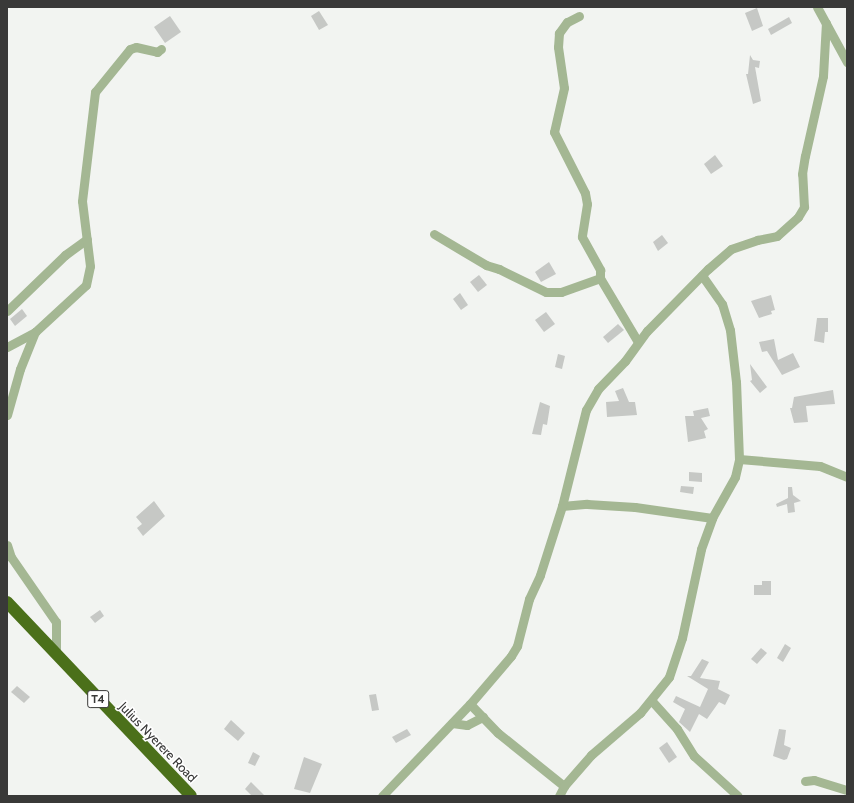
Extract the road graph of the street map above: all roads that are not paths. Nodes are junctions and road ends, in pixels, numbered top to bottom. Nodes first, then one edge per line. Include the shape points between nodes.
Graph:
1 (817, 7) edge
2 (579, 16) dead end
3 (826, 23) junction
4 (161, 49) dead end
5 (846, 59) edge
6 (434, 234) dead end
7 (87, 239) junction
8 (702, 275) junction
9 (600, 278) junction
10 (7, 311) edge
11 (35, 332) junction
12 (638, 342) junction
13 (7, 347) edge
14 (7, 415) edge
15 (739, 459) junction
16 (847, 477) edge
17 (562, 506) junction
18 (712, 518) junction
19 (7, 545) edge
20 (7, 602) edge
21 (56, 654) junction
22 (651, 700) junction
23 (470, 704) junction
24 (483, 717) junction
25 (452, 723) junction
26 (805, 781) dead end
27 (564, 786) junction
28 (847, 790) edge
29 (191, 796) edge
30 (382, 796) edge
31 (558, 796) edge
32 (738, 796) edge

1 - 3 street
2 - 9 street via 567,22 559,33 558,47 564,88 554,132 585,193 587,204 582,237 600,270
3 - 5 street
3 - 8 street via 823,76 802,174 804,207 798,217 777,236 731,249
4 - 7 street via 157,52 136,47 130,49 94,92 82,201
6 - 9 street via 486,265 546,292 560,292
7 - 10 street via 65,255
7 - 11 street via 90,266 86,285
8 - 12 street
8 - 15 street via 722,304 730,330 736,382
9 - 12 street
11 - 13 street
11 - 14 street via 20,370
12 - 17 street via 598,389 586,410
15 - 16 street via 820,466
15 - 18 street via 735,476
17 - 18 street via 587,504 635,507
17 - 23 street via 540,575 529,599 517,646
18 - 22 street via 701,550 669,677
19 - 21 street via 11,557 56,622
20 - 21 highway, Julius Nyerere Road / T4
21 - 29 highway, Julius Nyerere Road / T4
22 - 27 street via 640,713 607,739
22 - 32 street via 677,729 694,756
23 - 24 street
23 - 25 street
24 - 25 street via 467,725
24 - 27 street via 498,733
25 - 30 street
26 - 28 street via 814,780
27 - 31 street

